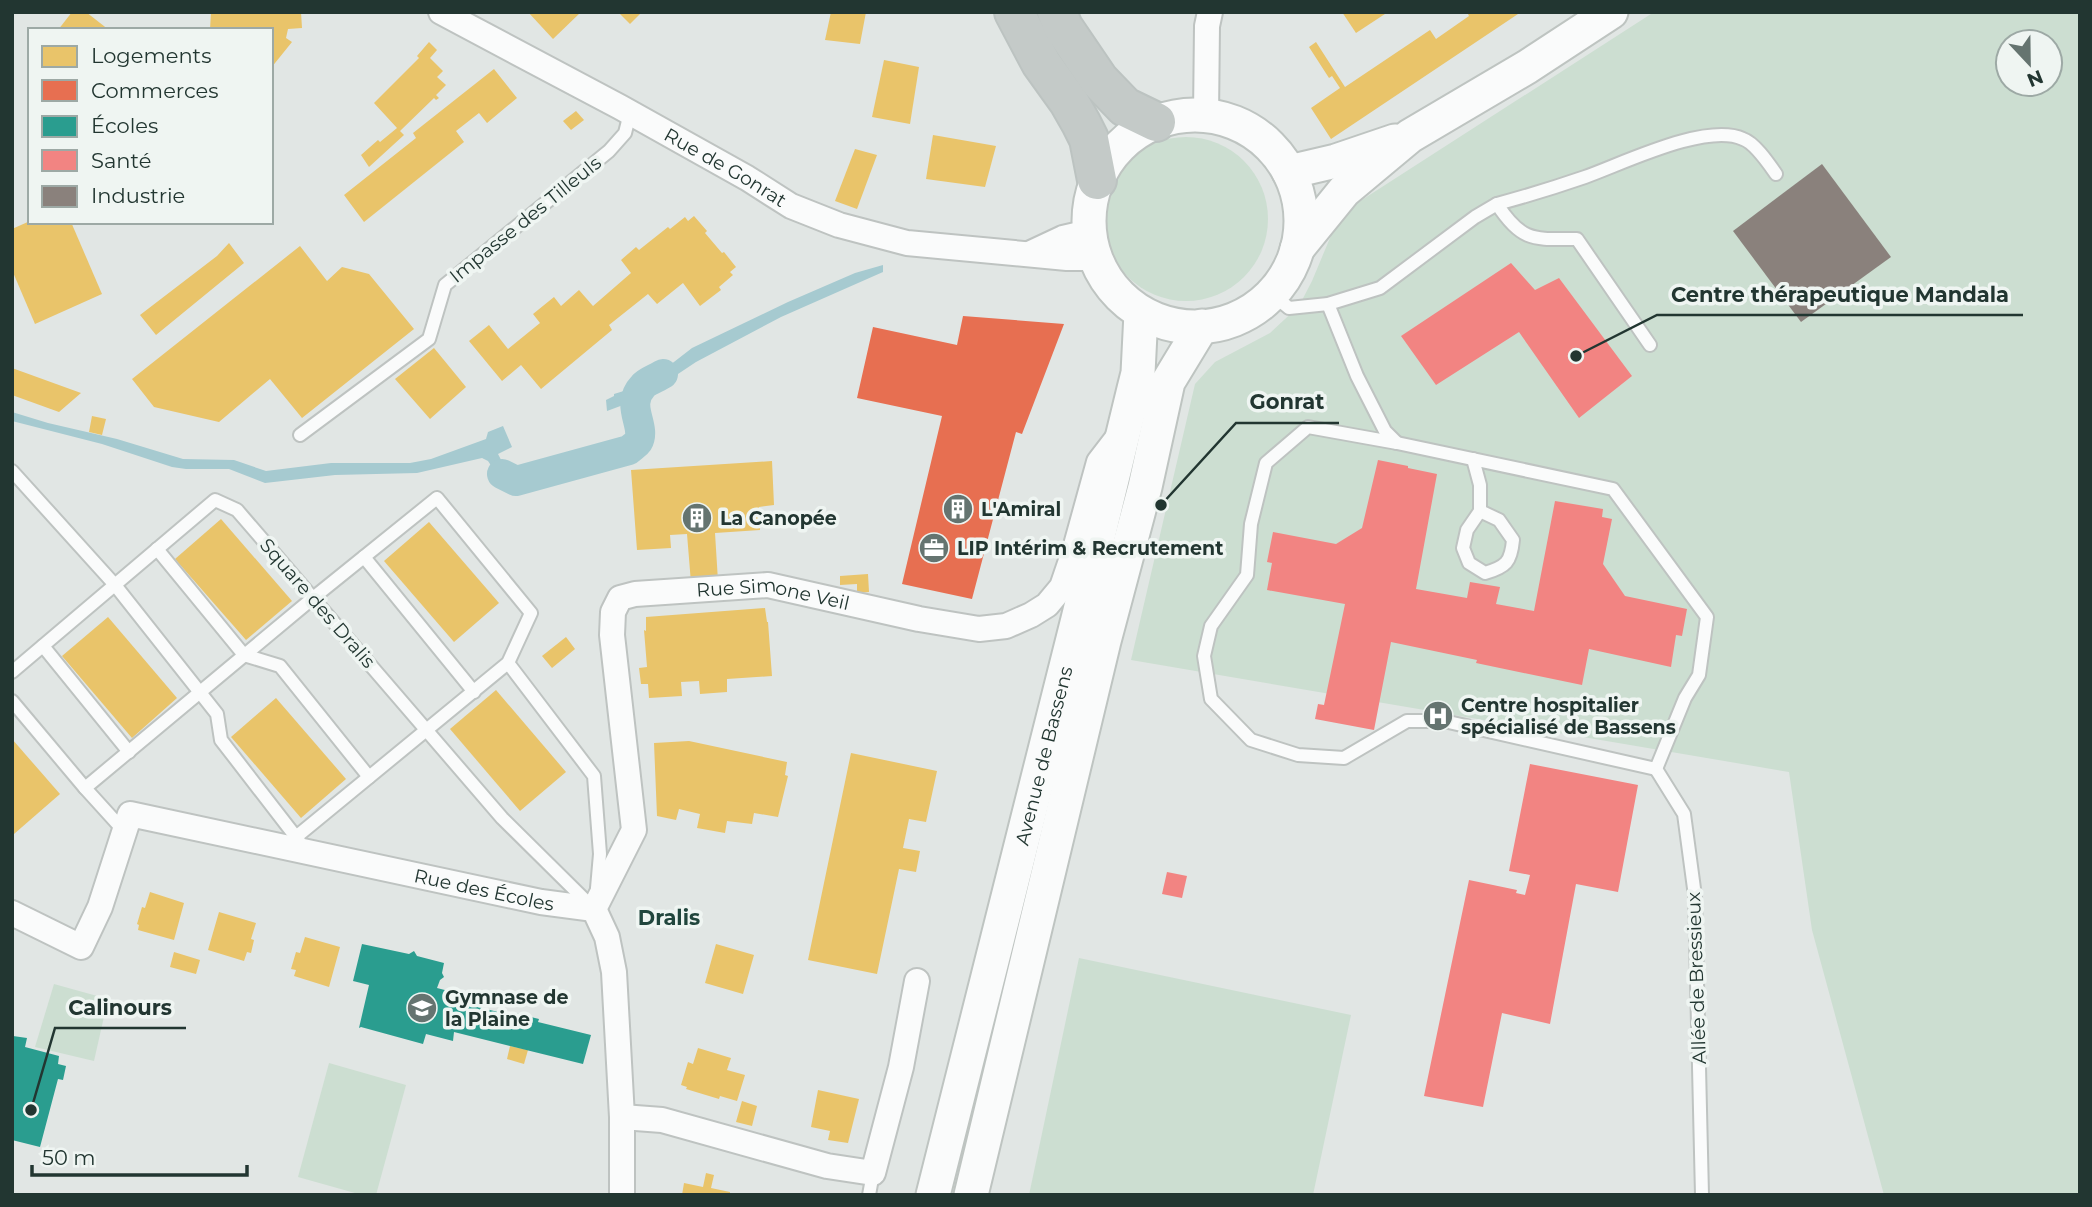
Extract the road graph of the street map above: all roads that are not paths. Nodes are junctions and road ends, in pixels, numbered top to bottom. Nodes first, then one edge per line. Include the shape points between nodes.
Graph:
1 (441, 12) edge
2 (1014, 12) edge
3 (1057, 12) edge
4 (1210, 12) edge
5 (1611, 12) edge
6 (630, 113) junction
7 (1206, 115) junction
8 (1156, 122) junction
9 (1410, 136) junction
10 (1289, 172) junction
11 (1776, 173) dead end
12 (1097, 180) junction
13 (1497, 204) junction
14 (1092, 245) junction
15 (1297, 249) junction
16 (1272, 294) junction
17 (1328, 303) junction
18 (1141, 313) junction
19 (1202, 326) junction
20 (1650, 345) dead end
21 (1124, 429) junction
22 (300, 435) dead end
23 (1397, 443) junction
24 (1473, 459) junction
25 (12, 471) edge
26 (1480, 511) junction
27 (157, 549) junction
28 (364, 557) junction
29 (115, 585) junction
30 (313, 598) junction
31 (43, 646) junction
32 (244, 655) junction
33 (508, 663) junction
34 (12, 672) edge
35 (200, 692) junction
36 (474, 692) junction
37 (12, 701) edge
38 (427, 731) junction
39 (129, 752) junction
40 (1656, 769) junction
41 (369, 778) junction
42 (85, 788) junction
43 (124, 831) junction
44 (302, 845) junction
45 (594, 909) junction
46 (12, 913) edge
47 (917, 981) dead end
48 (622, 1117) junction
49 (871, 1184) edge
50 (622, 1195) edge
51 (933, 1195) edge
52 (971, 1195) edge
53 (1702, 1195) edge

1 - 6 street, Rue de Gonrat
2 - 12 highway via 1089,139
3 - 8 highway via 1099,80 1125,107
4 - 7 street
5 - 9 main road
6 - 14 street, Rue de Gonrat via 791,206 839,225 907,243 1030,253 1063,238
6 - 22 lane, Impasse des Tilleuls via 625,133 609,151 445,285 429,339
7 - 8 main road
7 - 10 main road via 1255,133 1275,150
8 - 12 main road via 1117,149
9 - 10 main road
9 - 15 main road via 1345,191
10 - 15 main road via 1301,222
11 - 13 lane via 1745,139 1720,134 1654,149
12 - 14 main road via 1090,206
13 - 17 lane via 1380,288
13 - 20 lane via 1509,223 1532,239 1577,239
14 - 18 main road via 1100,270 1118,294
15 - 16 main road
16 - 17 lane via 1289,307
16 - 19 main road via 1228,322
17 - 23 lane via 1357,376 1385,432
18 - 19 main road via 1171,324
18 - 21 main road, Avenue de Bassens via 1138,373
19 - 52 main road, Avenue de Bassens via 1168,382
21 - 45 street, Rue Simone Veil via 1099,462 1062,587 1047,605 1006,626 979,629 919,619 768,585 620,598 612,635 634,830
21 - 51 main road, Avenue de Bassens
23 - 24 lane
23 - 40 lane via 1308,427 1266,463 1251,524 1247,575 1212,625 1204,656 1211,699 1251,740 1298,755 1344,758 1406,721 1444,721
24 - 26 lane
24 - 40 lane via 1614,489 1707,617 1699,675
25 - 29 lane
26 - 26 lane via 1467,530 1463,548 1469,563 1485,573 1501,569 1512,556 1513,540 1499,520
27 - 29 lane, Square des Dralis
27 - 30 lane, Square des Dralis via 215,500 237,510
27 - 32 lane
28 - 30 lane
28 - 33 lane via 437,498 531,613
28 - 36 lane
29 - 31 lane, Square des Dralis
29 - 35 lane
30 - 32 lane
30 - 38 lane, Square des Dralis
31 - 34 lane, Square des Dralis
31 - 39 lane
32 - 35 lane
32 - 41 lane via 280,666
33 - 36 lane
33 - 45 lane via 594,776 600,854
35 - 39 lane
35 - 44 lane via 217,713 221,740
36 - 38 lane
37 - 42 lane
38 - 41 lane
38 - 45 lane, Square des Dralis via 502,818
39 - 42 lane
40 - 53 lane, Allée de Bressieux via 1684,814 1695,896
41 - 44 lane
42 - 43 lane
43 - 44 street, Rue des Écoles via 130,814
43 - 46 street via 100,906 81,947
44 - 45 street, Rue des Écoles via 541,902
45 - 48 street via 607,937 614,972
47 - 49 street
48 - 49 street via 662,1120 827,1166
48 - 50 street

